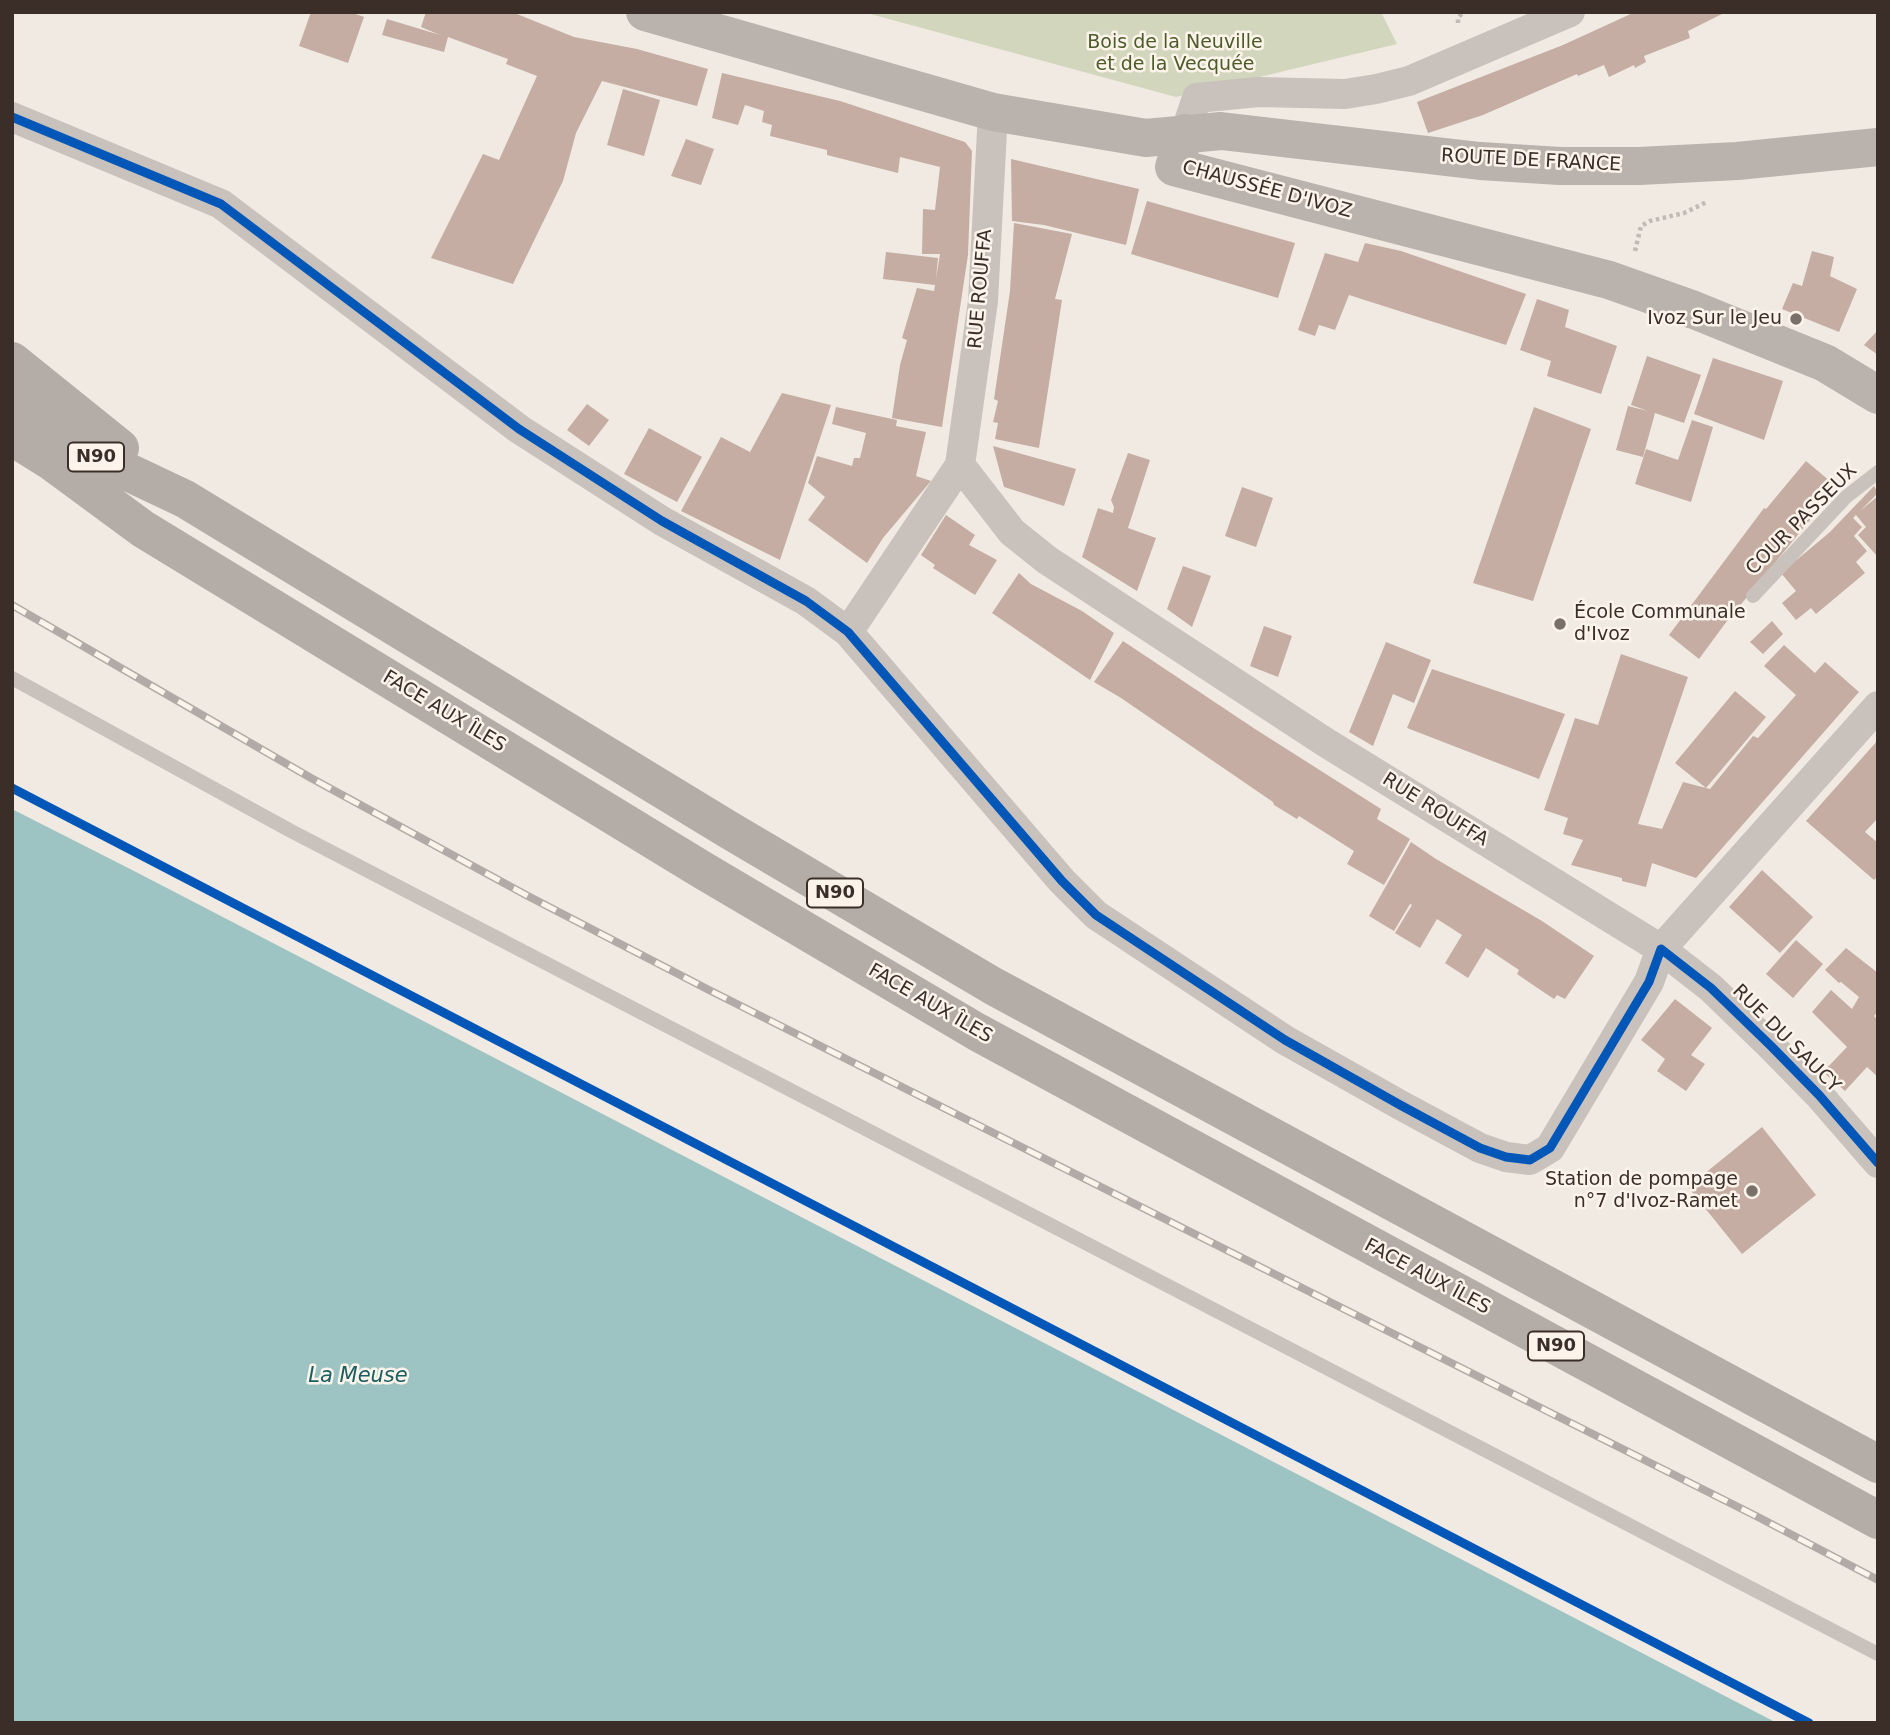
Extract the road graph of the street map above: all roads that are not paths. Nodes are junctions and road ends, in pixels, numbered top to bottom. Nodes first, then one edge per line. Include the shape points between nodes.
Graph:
1 (645, 12) edge
2 (1570, 12) edge
3 (993, 112) junction
4 (12, 117) edge
5 (1185, 133) junction
6 (1878, 147) edge
7 (12, 361) edge
8 (1878, 394) edge
9 (12, 405) edge
10 (12, 438) edge
11 (12, 464) edge
12 (960, 465) junction
13 (1878, 472) edge
14 (185, 499) junction
15 (143, 529) junction
16 (1753, 596) dead end
17 (848, 632) junction
18 (12, 678) edge
19 (1878, 706) edge
20 (1661, 949) junction
21 (1878, 1163) edge
22 (1878, 1464) edge
23 (1878, 1520) edge
24 (1878, 1654) edge

1 - 3 main road, CHAUSSÉE D'IVOZ
2 - 5 street via 1409,81 1376,89 1345,94 1258,92 1196,99
3 - 5 main road, CHAUSSÉE D'IVOZ via 1146,138
3 - 12 street, RUE ROUFFA via 983,301
4 - 17 street via 222,204 519,429 662,522 806,601
5 - 6 main road, ROUTE DE FRANCE via 1222,131 1560,166 1742,160
5 - 8 main road, CHAUSSÉE D'IVOZ via 1174,167 1627,286 1825,363
7 - 14 highway
9 - 14 highway, N90 via 92,455
10 - 15 highway, FACE AUX ÎLES / N90
11 - 15 highway
12 - 17 street, RUE ROUFFA
12 - 20 street, RUE ROUFFA via 1012,532 1046,560 1325,742
13 - 16 lane, COUR PASSEUX via 1846,497
14 - 22 highway, N90 via 993,986
15 - 23 highway, FACE AUX ÎLES / N90 via 976,1032
17 - 20 street via 1096,915 1285,1040 1480,1147 1530,1160 1550,1148 1648,982
18 - 24 lane via 291,831
19 - 20 street
20 - 21 street, RUE DU SAUCY via 1712,988 1771,1046

